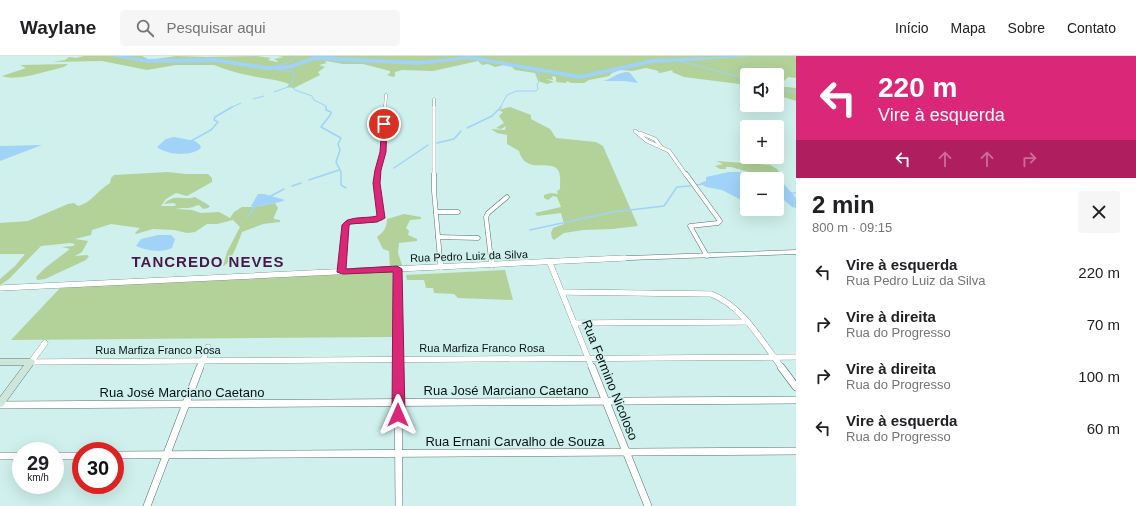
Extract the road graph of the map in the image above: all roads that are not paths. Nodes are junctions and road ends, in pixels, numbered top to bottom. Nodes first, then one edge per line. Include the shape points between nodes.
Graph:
1 (386, 95) dead end
2 (434, 99) dead end
3 (661, 147) junction
4 (507, 197) dead end
5 (436, 212) junction
6 (458, 212) dead end
7 (438, 237) junction
8 (478, 238) dead end
9 (796, 252) edge
10 (707, 256) junction
11 (550, 263) junction
12 (492, 265) junction
13 (441, 267) junction
14 (397, 269) junction
15 (342, 272) junction
16 (0, 288) edge
17 (562, 292) junction
18 (747, 322) junction
19 (574, 323) junction
20 (45, 343) dead end
21 (208, 347) dead end
22 (774, 357) junction
23 (796, 357) edge
24 (588, 358) junction
25 (398, 360) junction
26 (202, 361) junction
27 (0, 362) edge
28 (31, 362) junction
29 (796, 387) edge
30 (796, 400) edge
31 (606, 401) junction
32 (398, 402) junction
33 (186, 404) junction
34 (0, 405) edge
35 (626, 452) junction
36 (796, 452) edge
37 (399, 454) junction
38 (124, 455) edge
39 (166, 455) junction
40 (0, 456) edge
41 (12, 456) edge
42 (147, 506) edge
43 (399, 506) edge
44 (648, 506) edge

1 - 15 street via 383,152 377,183 381,218 348,222 345,226
2 - 5 street
3 - 3 street via 654,138 635,131 647,141
3 - 10 street via 669,151 720,221 690,226
4 - 12 street via 486,217
5 - 6 street
5 - 7 street
7 - 8 street
7 - 13 street
9 - 10 street, Rua Pedro Luiz da Silva
10 - 11 street, Rua Pedro Luiz da Silva
11 - 12 street, Rua Pedro Luiz da Silva
11 - 17 street, Rua Fermino Nicoloso
12 - 13 street, Rua Pedro Luiz da Silva
13 - 14 street, Rua Pedro Luiz da Silva
14 - 15 street, Rua Pedro Luiz da Silva
14 - 25 street
15 - 16 street, Rua Pedro Luiz da Silva
17 - 18 street via 711,294 734,307
17 - 19 street, Rua Fermino Nicoloso
18 - 19 street
18 - 22 street
19 - 24 street, Rua Fermino Nicoloso
20 - 28 street
21 - 26 street
22 - 23 street, Rua Marfiza Franco Rosa
22 - 24 street, Rua Marfiza Franco Rosa
22 - 29 street
24 - 25 street, Rua Marfiza Franco Rosa
24 - 31 street, Rua Fermino Nicoloso
25 - 26 street, Rua Marfiza Franco Rosa
25 - 32 street
26 - 28 street, Rua Marfiza Franco Rosa
26 - 33 street
27 - 28 street, Rua Marfiza Franco Rosa
28 - 34 street
30 - 31 street, Rua José Marciano Caetano
31 - 32 street, Rua José Marciano Caetano
31 - 35 street, Rua Fermino Nicoloso
32 - 33 street, Rua José Marciano Caetano
32 - 37 street
33 - 34 street, Rua José Marciano Caetano
33 - 39 street
35 - 36 street, Rua Ernani Carvalho de Souza
35 - 37 street, Rua Ernani Carvalho de Souza
35 - 44 street, Rua Fermino Nicoloso
37 - 39 street, Rua Ernani Carvalho de Souza
37 - 43 street
38 - 39 street, Rua Ernani Carvalho de Souza
39 - 42 street
40 - 41 street

